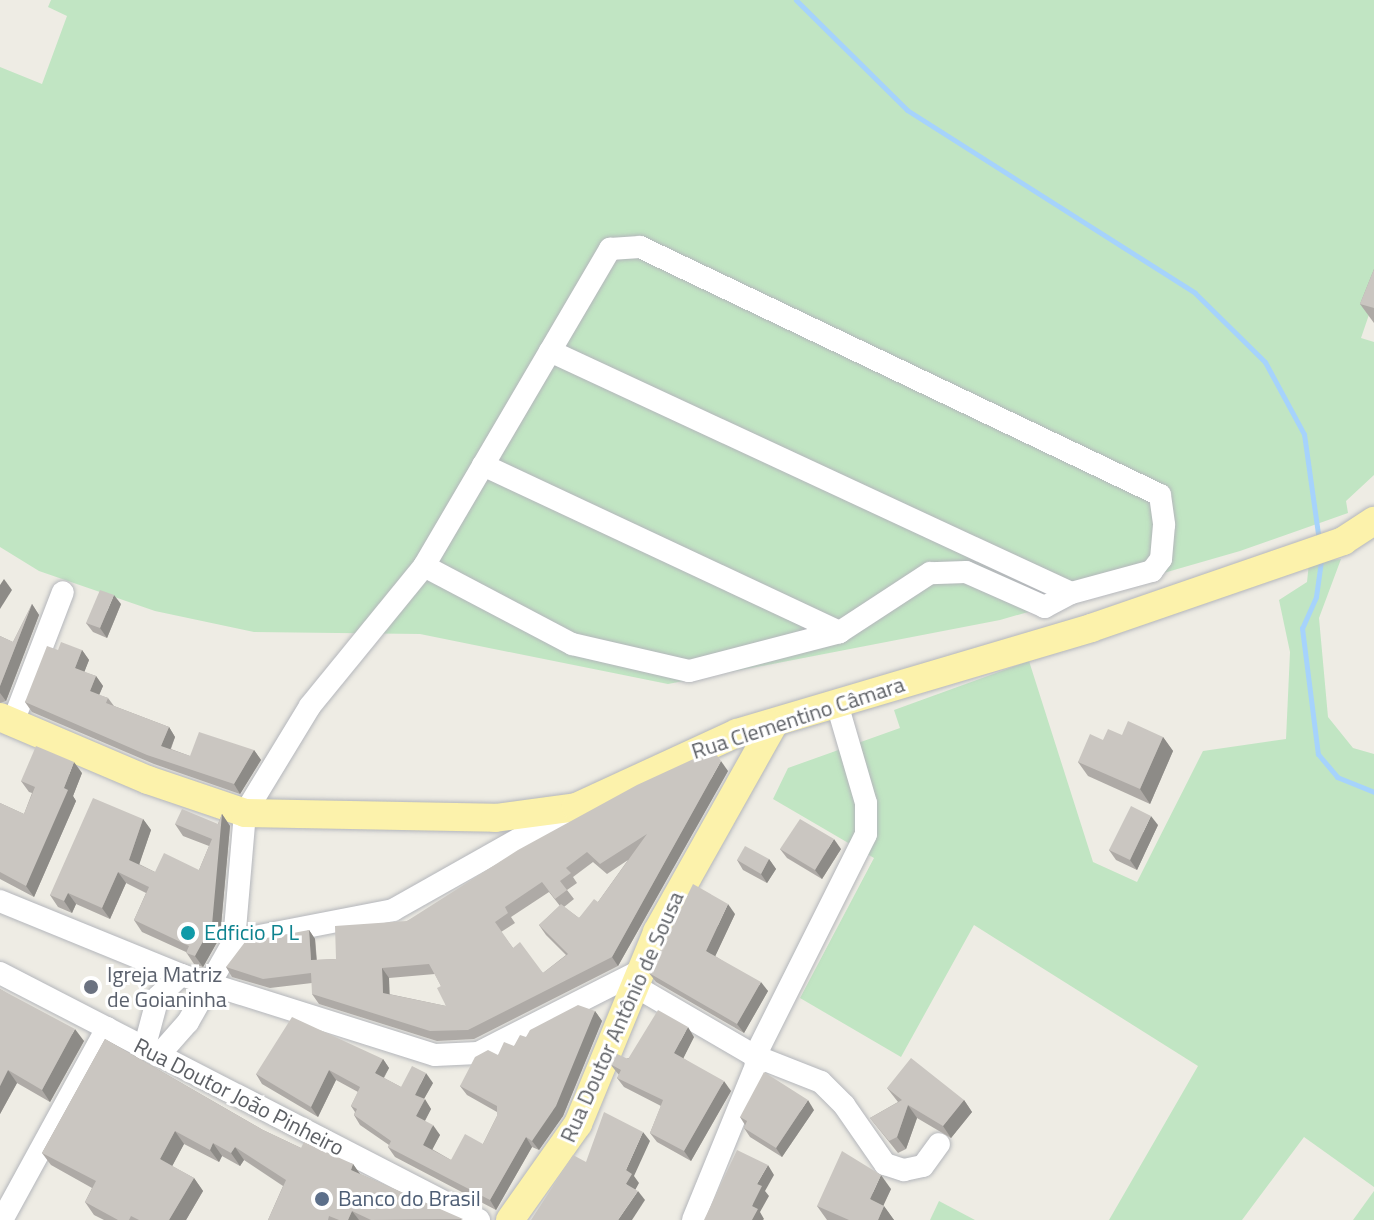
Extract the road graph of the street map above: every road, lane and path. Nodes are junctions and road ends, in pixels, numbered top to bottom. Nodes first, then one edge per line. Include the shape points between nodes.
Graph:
1 (550, 351) junction
2 (483, 465) junction
3 (1374, 521) edge
4 (1356, 537) edge
5 (424, 566) junction
6 (63, 592) dead end
7 (1071, 593) junction
8 (840, 632) junction
9 (837, 704) junction
10 (6, 720) edge
11 (773, 725) junction
12 (576, 807) junction
13 (245, 813) junction
14 (0, 901) edge
15 (234, 941) junction
16 (0, 973) edge
17 (181, 975) junction
18 (636, 979) junction
19 (209, 984) junction
20 (107, 1028) junction
21 (151, 1052) junction
22 (755, 1056) junction
23 (939, 1144) dead end
24 (4, 1207) edge
25 (479, 1220) edge
26 (510, 1220) edge
27 (693, 1220) edge

1 - 2 street
1 - 7 street
1 - 7 street via 610,249 640,247 1160,495 1161,559 1152,571
2 - 5 street
2 - 8 street
3 - 4 main road, Rua Clementino Câmara
4 - 9 main road, Rua Clementino Câmara via 1091,628
5 - 8 street via 572,644 689,671
5 - 13 street via 304,716
6 - 10 street
7 - 8 street via 1045,607 966,572 930,573
9 - 11 main road, Rua Clementino Câmara
9 - 22 street via 866,803 866,834
10 - 13 main road, Rua Clementino Câmara via 148,780
11 - 12 main road, Rua Clementino Câmara via 697,748
11 - 18 main road, Rua Doutor Antônio de Sousa
12 - 13 main road, Rua Clementino Câmara via 495,818
12 - 15 street via 393,910
13 - 15 street
14 - 17 street
15 - 19 street
16 - 20 street, Rua Doutor João Pinheiro
17 - 19 street
17 - 21 street via 158,997
18 - 19 street via 464,1057 414,1051
18 - 22 street
18 - 26 main road, Rua Doutor Antônio de Sousa via 578,1124
19 - 21 street via 188,1022
20 - 21 street, Rua Doutor João Pinheiro
20 - 24 street
21 - 25 street, Rua Doutor João Pinheiro
22 - 23 street via 821,1082 885,1164 904,1170 923,1166
22 - 27 street via 756,1066

